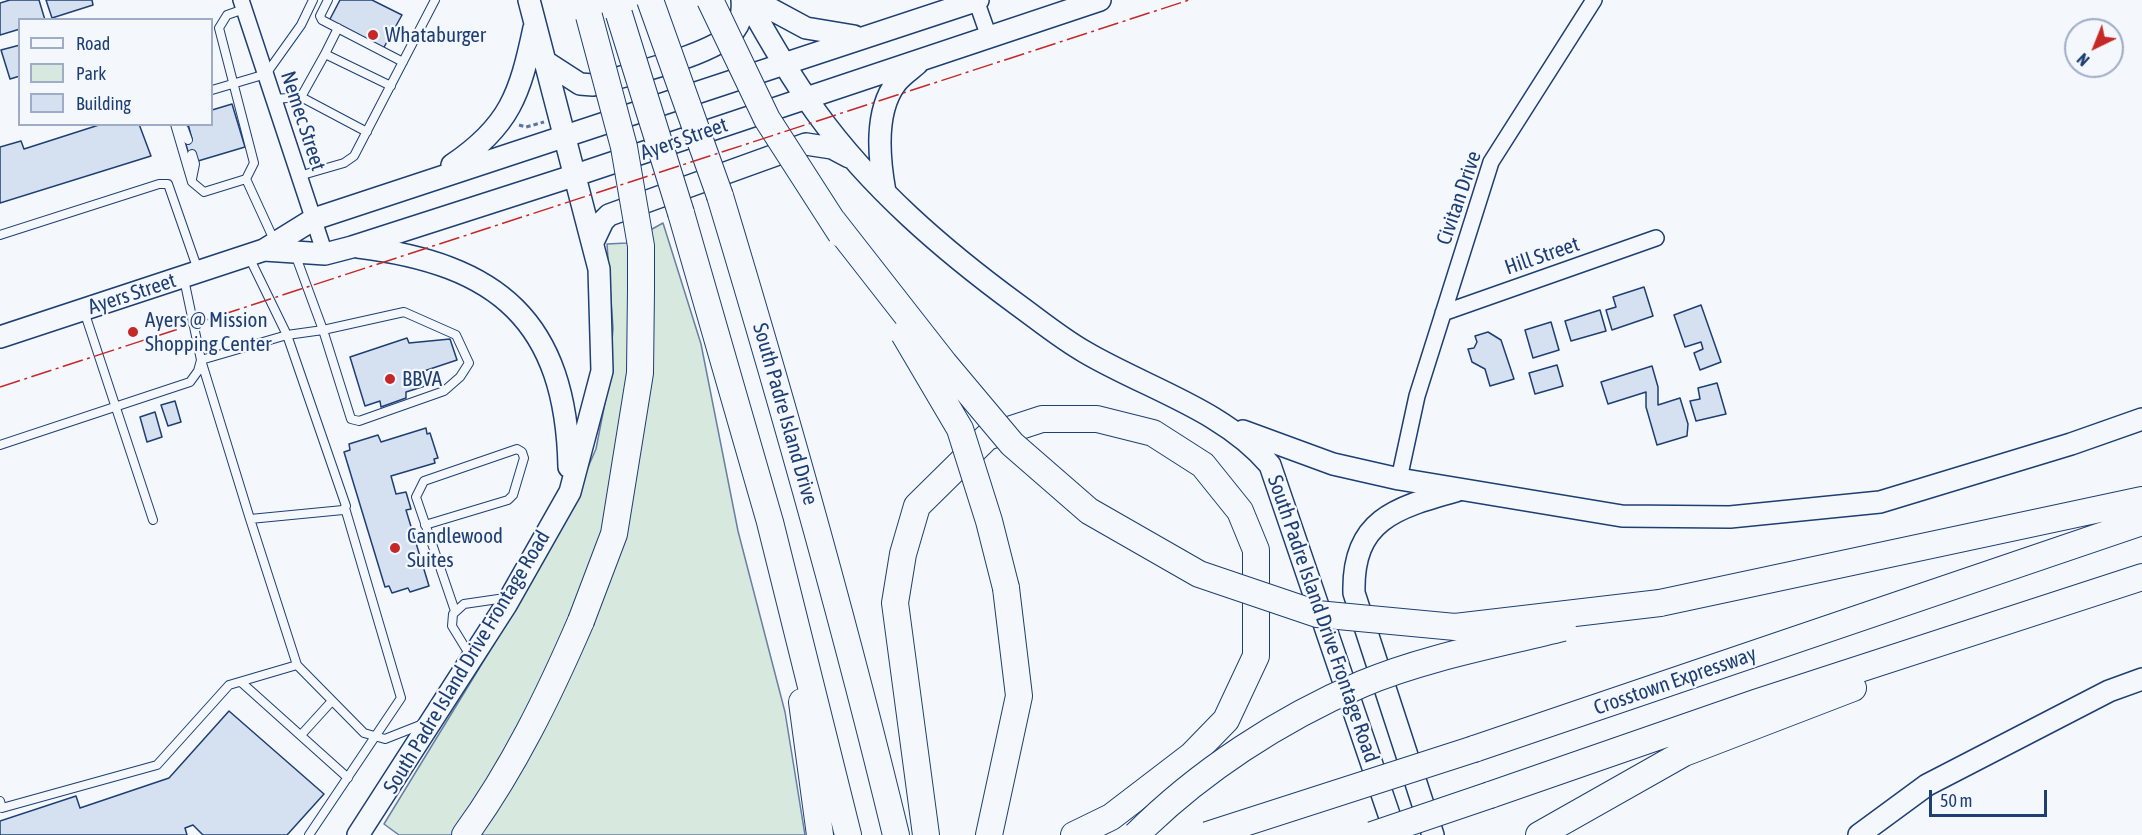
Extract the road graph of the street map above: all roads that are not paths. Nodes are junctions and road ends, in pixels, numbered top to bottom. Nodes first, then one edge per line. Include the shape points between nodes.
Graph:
1 (313, 0) edge
2 (328, 0) edge
3 (529, 0) edge
4 (650, 0) edge
5 (710, 0) edge
6 (742, 0) edge
7 (747, 0) edge
8 (754, 0) edge
9 (976, 0) edge
10 (1100, 0) edge
11 (433, 1) edge
12 (1592, 1) edge
13 (243, 5) edge
14 (616, 7) edge
15 (587, 8) edge
16 (535, 24) junction
17 (338, 28) junction
18 (215, 29) edge
19 (864, 36) junction
20 (989, 37) junction
21 (325, 54) junction
22 (922, 59) junction
23 (403, 62) junction
24 (546, 62) junction
25 (783, 63) junction
26 (266, 74) junction
27 (234, 84) junction
28 (391, 86) junction
29 (213, 90) edge
30 (301, 97) junction
31 (806, 98) junction
32 (274, 99) junction
33 (177, 126) edge
34 (179, 126) edge
35 (367, 132) junction
36 (565, 135) junction
37 (188, 140) dead end
38 (192, 154) dead end
39 (855, 159) junction
40 (576, 175) junction
41 (300, 176) junction
42 (246, 179) junction
43 (429, 181) junction
44 (192, 182) junction
45 (885, 192) junction
46 (314, 219) junction
47 (833, 221) junction
48 (0, 235) edge
49 (1656, 238) dead end
50 (593, 242) junction
51 (352, 247) junction
52 (262, 249) junction
53 (294, 252) junction
54 (325, 254) junction
55 (191, 274) junction
56 (84, 309) junction
57 (1443, 313) junction
58 (323, 330) junction
59 (287, 335) junction
60 (0, 337) edge
61 (201, 360) junction
62 (115, 407) junction
63 (2142, 419) edge
64 (1215, 420) junction
65 (0, 445) edge
66 (1399, 479) junction
67 (1462, 489) junction
68 (570, 492) junction
69 (2142, 500) edge
70 (345, 508) junction
71 (250, 519) junction
72 (153, 520) dead end
73 (2142, 522) edge
74 (426, 525) junction
75 (2142, 577) edge
76 (510, 598) junction
77 (790, 600) junction
78 (1660, 603) junction
79 (455, 611) junction
80 (472, 659) junction
81 (297, 665) junction
82 (2142, 679) edge
83 (241, 682) junction
84 (331, 702) junction
85 (433, 720) junction
86 (301, 735) junction
87 (375, 737) junction
88 (348, 778) junction
89 (0, 801) edge
90 (366, 830) edge
91 (309, 835) edge
92 (465, 835) edge
93 (820, 835) edge
94 (848, 835) edge
95 (896, 835) edge
96 (926, 835) edge
97 (990, 835) edge
98 (1074, 835) edge
99 (1136, 835) edge
100 (1207, 835) edge
101 (1372, 835) edge
102 (1396, 835) edge
103 (1433, 835) edge
104 (1539, 835) edge
105 (1858, 835) edge

1 - 26 lane via 301,25
2 - 17 lane via 320,18
3 - 16 main road, South Padre Island Drive Frontage Road
4 - 95 highway, South Padre Island Drive, bridge via 720,196 788,421
5 - 47 highway, bridge via 767,119
6 - 24 main road via 741,16 734,31 710,48 593,85 580,84
7 - 25 main road, South Padre Island Drive Frontage Road
8 - 19 main road via 806,28
9 - 19 main road, Ayers Street
9 - 20 street
10 - 20 main road, Ayers Street
11 - 23 lane
12 - 57 street, Civitan Drive via 1491,162
13 - 18 lane via 226,15
13 - 26 street, Nemec Street
14 - 77 highway, South Padre Island Drive, bridge via 681,213
15 - 92 highway, bridge via 624,147 641,246 640,373 614,534 550,692 484,809
16 - 24 main road, South Padre Island Drive Frontage Road
16 - 43 main road via 523,80 497,127 474,150
17 - 21 lane
17 - 23 lane
18 - 27 lane
19 - 25 main road, Ayers Street
20 - 22 main road, Ayers Street
21 - 28 lane
21 - 30 lane
22 - 31 main road, Ayers Street
22 - 45 main road via 896,82 887,100 880,166
23 - 28 lane
24 - 36 main road, South Padre Island Drive Frontage Road
25 - 31 main road, South Padre Island Drive Frontage Road
25 - 36 main road, Ayers Street
26 - 27 lane
26 - 32 street, Nemec Street
27 - 29 lane
27 - 42 lane via 254,163
28 - 35 lane
30 - 32 lane
30 - 35 lane
31 - 39 main road, South Padre Island Drive Frontage Road
31 - 40 main road, Ayers Street
32 - 41 street, Nemec Street
33 - 44 lane
34 - 37 lane
35 - 41 lane via 354,156 344,163
36 - 40 main road, South Padre Island Drive Frontage Road
36 - 43 main road, Ayers Street
38 - 44 lane
39 - 45 main road, South Padre Island Drive Frontage Road
39 - 50 main road via 832,148 806,144 609,215
40 - 50 main road, South Padre Island Drive Frontage Road
40 - 51 main road, Ayers Street
41 - 46 street, Nemec Street
42 - 44 lane via 204,192
42 - 52 lane
43 - 46 main road, Ayers Street
45 - 64 main road, South Padre Island Drive Frontage Road via 967,268 1043,323 1085,352
46 - 52 main road, Ayers Street
46 - 54 street, Nemec Street
47 - 78 highway, bridge via 1012,444 1089,511 1199,574 1317,614 1455,627
47 - 97 highway, bridge via 960,429 989,521 1006,588 1018,696
48 - 55 lane via 168,184
49 - 57 street, Hill Street
50 - 68 main road, South Padre Island Drive Frontage Road via 599,269 602,371
51 - 54 main road, Ayers Street
51 - 68 main road via 403,254 467,273 495,290 527,321 550,358 564,401
52 - 53 main road, Ayers Street
52 - 55 main road, Ayers Street
52 - 59 lane
53 - 54 main road, Ayers Street
53 - 58 lane
55 - 56 main road, Ayers Street
55 - 61 lane
56 - 60 main road, Ayers Street
56 - 62 lane
57 - 66 street, Civitan Drive via 1417,396
58 - 58 lane via 351,419 359,421 444,391 469,363 456,335 404,312
58 - 59 lane
59 - 61 lane
59 - 70 lane
61 - 62 lane via 190,382
61 - 71 lane
62 - 65 lane
62 - 72 lane
63 - 67 main road via 2071,444 1868,503 1730,517 1622,516
64 - 66 main road via 1333,464
64 - 102 main road, South Padre Island Drive Frontage Road via 1254,445 1270,465
66 - 67 main road
67 - 103 main road via 1403,507 1377,524 1363,542 1353,567 1354,593
68 - 76 main road, South Padre Island Drive Frontage Road
69 - 78 highway
70 - 71 lane
70 - 87 lane via 400,698
71 - 81 lane
73 - 100 highway, Crosstown Expressway, bridge via 1474,749
74 - 74 lane via 416,497 424,481 517,449 522,452 524,458 508,500
74 - 79 lane
75 - 101 highway, bridge via 1755,703
75 - 104 highway via 1684,753
76 - 79 lane via 464,604
76 - 80 main road, South Padre Island Drive Frontage Road
77 - 93 highway
77 - 94 highway, South Padre Island Drive
78 - 99 highway, bridge via 1443,658 1363,684 1279,727 1220,764 1165,806
79 - 80 lane via 452,626
80 - 85 main road, South Padre Island Drive Frontage Road
81 - 83 lane
81 - 84 lane
82 - 105 main road via 2109,691 1927,785
83 - 86 lane
83 - 89 lane via 229,685 157,765 2,808
84 - 86 lane
84 - 87 lane via 364,733
85 - 87 lane via 385,739
85 - 90 main road, South Padre Island Drive Frontage Road
86 - 88 lane
87 - 88 lane
88 - 91 lane
96 - 98 highway via 895,603 903,554 917,506 987,437 1042,419 1098,419 1153,433 1203,465 1240,511 1256,550 1256,656 1226,720 1192,755 1111,817

